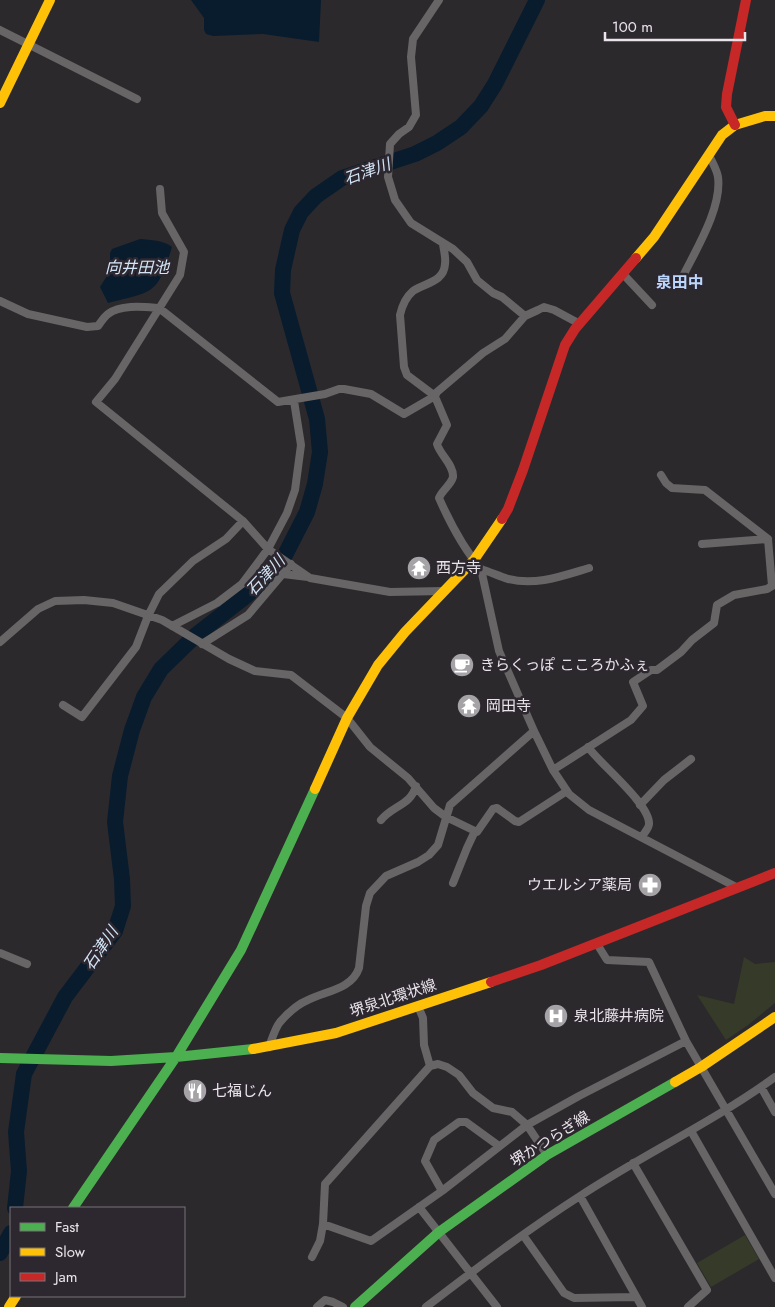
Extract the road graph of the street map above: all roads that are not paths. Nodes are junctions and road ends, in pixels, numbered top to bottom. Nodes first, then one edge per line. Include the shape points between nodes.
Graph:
1 (50, 0) edge
2 (440, 0) edge
3 (746, 0) edge
4 (0, 30) edge
5 (29, 44) junction
6 (137, 99) dead end
7 (0, 103) edge
8 (775, 116) edge
9 (734, 125) junction
10 (709, 155) junction
11 (160, 189) dead end
12 (443, 244) junction
13 (623, 274) junction
14 (684, 274) dead end
15 (0, 301) edge
16 (652, 305) dead end
17 (160, 308) junction
18 (525, 316) junction
19 (580, 324) junction
20 (435, 396) junction
21 (294, 400) junction
22 (661, 475) dead end
23 (243, 521) junction
24 (768, 539) junction
25 (702, 544) dead end
26 (268, 549) junction
27 (474, 560) junction
28 (290, 564) junction
29 (589, 568) dead end
30 (482, 569) junction
31 (282, 574) junction
32 (310, 578) junction
33 (444, 591) junction
34 (148, 616) junction
35 (172, 626) junction
36 (0, 642) edge
37 (202, 644) junction
38 (63, 705) dead end
39 (347, 718) junction
40 (534, 731) junction
41 (588, 747) junction
42 (691, 759) dead end
43 (553, 770) junction
44 (416, 786) junction
45 (567, 791) junction
46 (640, 805) junction
47 (446, 817) junction
48 (381, 820) dead end
49 (476, 831) junction
50 (642, 837) junction
51 (775, 874) edge
52 (452, 883) dead end
53 (738, 888) junction
54 (597, 944) junction
55 (0, 953) edge
56 (27, 964) dead end
57 (418, 1006) junction
58 (775, 1016) edge
59 (686, 1041) junction
60 (269, 1047) junction
61 (176, 1057) junction
62 (1, 1061) edge
63 (430, 1066) junction
64 (702, 1067) junction
65 (775, 1077) edge
66 (761, 1087) junction
67 (726, 1109) junction
68 (775, 1112) edge
69 (528, 1125) junction
70 (690, 1131) junction
71 (499, 1146) junction
72 (547, 1155) junction
73 (633, 1163) junction
74 (442, 1191) junction
75 (775, 1194) edge
76 (580, 1196) junction
77 (74, 1207) edge
78 (418, 1207) junction
79 (323, 1224) junction
80 (439, 1232) junction
81 (523, 1235) junction
82 (312, 1257) dead end
83 (470, 1272) junction
84 (775, 1278) edge
85 (635, 1297) junction
86 (317, 1307) edge
87 (343, 1307) edge
88 (355, 1307) edge
89 (426, 1307) edge
90 (497, 1307) edge
91 (642, 1307) edge
92 (688, 1307) edge

1 - 5 street
2 - 12 street via 413,39 411,57 416,115 409,127 390,144 388,177 395,200 411,223
3 - 9 street via 727,94 726,107
4 - 5 street
5 - 6 street
5 - 7 street
8 - 9 street
9 - 10 street via 722,135
10 - 13 street via 654,237
10 - 14 street via 718,177 716,200 706,230
11 - 17 street via 162,213 184,252 180,276
12 - 18 street via 467,262 477,280
12 - 20 street via 445,266 442,274 414,291 407,298 400,315 407,375
13 - 16 street
13 - 19 street
15 - 17 street via 28,314 87,327 98,326 111,312 135,306
17 - 21 street via 278,402
17 - 23 street via 115,379 96,402
18 - 19 street via 544,308
18 - 20 street via 505,339 483,353
19 - 27 street via 565,345 508,509
20 - 21 street via 404,414 371,394 339,388
20 - 27 street via 448,425 437,444 438,449 452,469 453,476 440,498 450,524
21 - 26 street via 301,445 295,490
22 - 24 street via 672,488 705,490
23 - 26 street
23 - 34 street via 226,540 193,561 168,584
24 - 25 street
24 - 41 street via 772,586 734,595 717,605 714,623 657,670 651,670 633,682 643,706 631,720
26 - 28 street
26 - 35 street via 232,593
27 - 30 street
27 - 33 street
28 - 31 street
28 - 32 street
29 - 30 street via 545,581 527,582
30 - 40 street via 498,651
31 - 32 street
31 - 37 street via 248,615
32 - 33 street via 390,592
33 - 39 street via 378,664
34 - 35 street
34 - 36 street via 113,604 55,601 38,608
34 - 38 street via 136,648 82,717
35 - 37 street
37 - 39 street via 254,671 291,675
39 - 44 street via 370,747
39 - 61 street via 241,950
40 - 43 street
40 - 47 street via 450,805
41 - 43 street
41 - 46 street
42 - 46 street
43 - 45 street
44 - 47 street
44 - 48 street via 405,803
45 - 49 street via 519,822 497,808 493,809
45 - 50 street via 589,810
46 - 50 street via 648,816 649,825
47 - 49 street
47 - 60 street via 438,844 429,855 386,876 370,893 356,978 292,1011 279,1023
49 - 52 street
50 - 53 street
51 - 53 street, 堺泉北環状線
53 - 54 street, 堺泉北環状線
54 - 57 street, 堺泉北環状線
54 - 59 street via 607,960 650,962
55 - 56 street
57 - 60 street, 堺泉北環状線 via 336,1033
57 - 63 street via 423,1018 424,1045
58 - 64 street, 堺かつらぎ線
59 - 64 street
59 - 69 street
60 - 61 street, 堺泉北環状線
61 - 62 street, 堺泉北環状線 via 111,1061
61 - 77 street
63 - 69 street via 448,1067 486,1103 512,1112
63 - 79 street via 325,1184
64 - 67 street
64 - 72 street, 堺かつらぎ線
65 - 66 street
66 - 67 street
66 - 68 street
67 - 70 street
67 - 75 street
69 - 71 street
69 - 72 street
70 - 73 street
70 - 84 street
71 - 74 street
71 - 74 street via 466,1122 460,1122 434,1140 425,1161
72 - 80 street, 堺かつらぎ線
73 - 76 street
73 - 92 street via 707,1290
74 - 78 street
76 - 81 street
76 - 85 street
78 - 79 street via 371,1242
78 - 80 street
79 - 82 street via 320,1241
80 - 83 street
80 - 88 street, 堺かつらぎ線
81 - 83 street
81 - 85 street via 564,1293 574,1298
83 - 89 street
83 - 90 street
85 - 91 street
86 - 87 street via 325,1300

